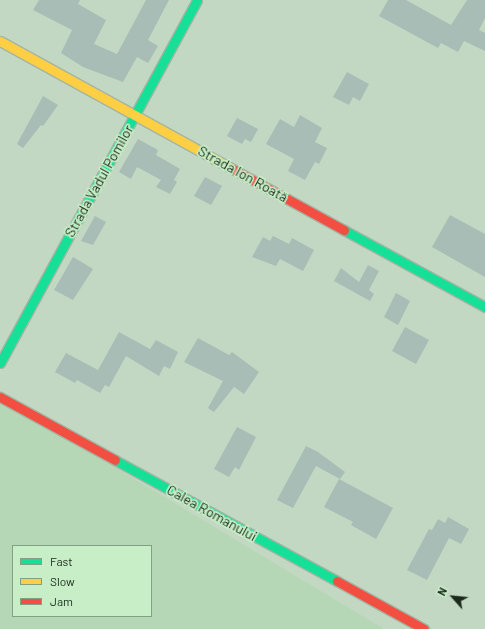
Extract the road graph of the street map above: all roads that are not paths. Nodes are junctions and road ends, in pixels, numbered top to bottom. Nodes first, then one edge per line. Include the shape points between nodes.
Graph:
1 (198, 0) edge
2 (0, 41) edge
3 (135, 115) junction
4 (485, 307) edge
5 (0, 363) edge
6 (0, 397) edge
7 (424, 629) edge

1 - 3 street, Strada Vadul Pomilor
2 - 3 street, Strada Ion Roată
3 - 4 street, Strada Ion Roată
3 - 5 street, Strada Vadul Pomilor
6 - 7 street, Calea Romanului

